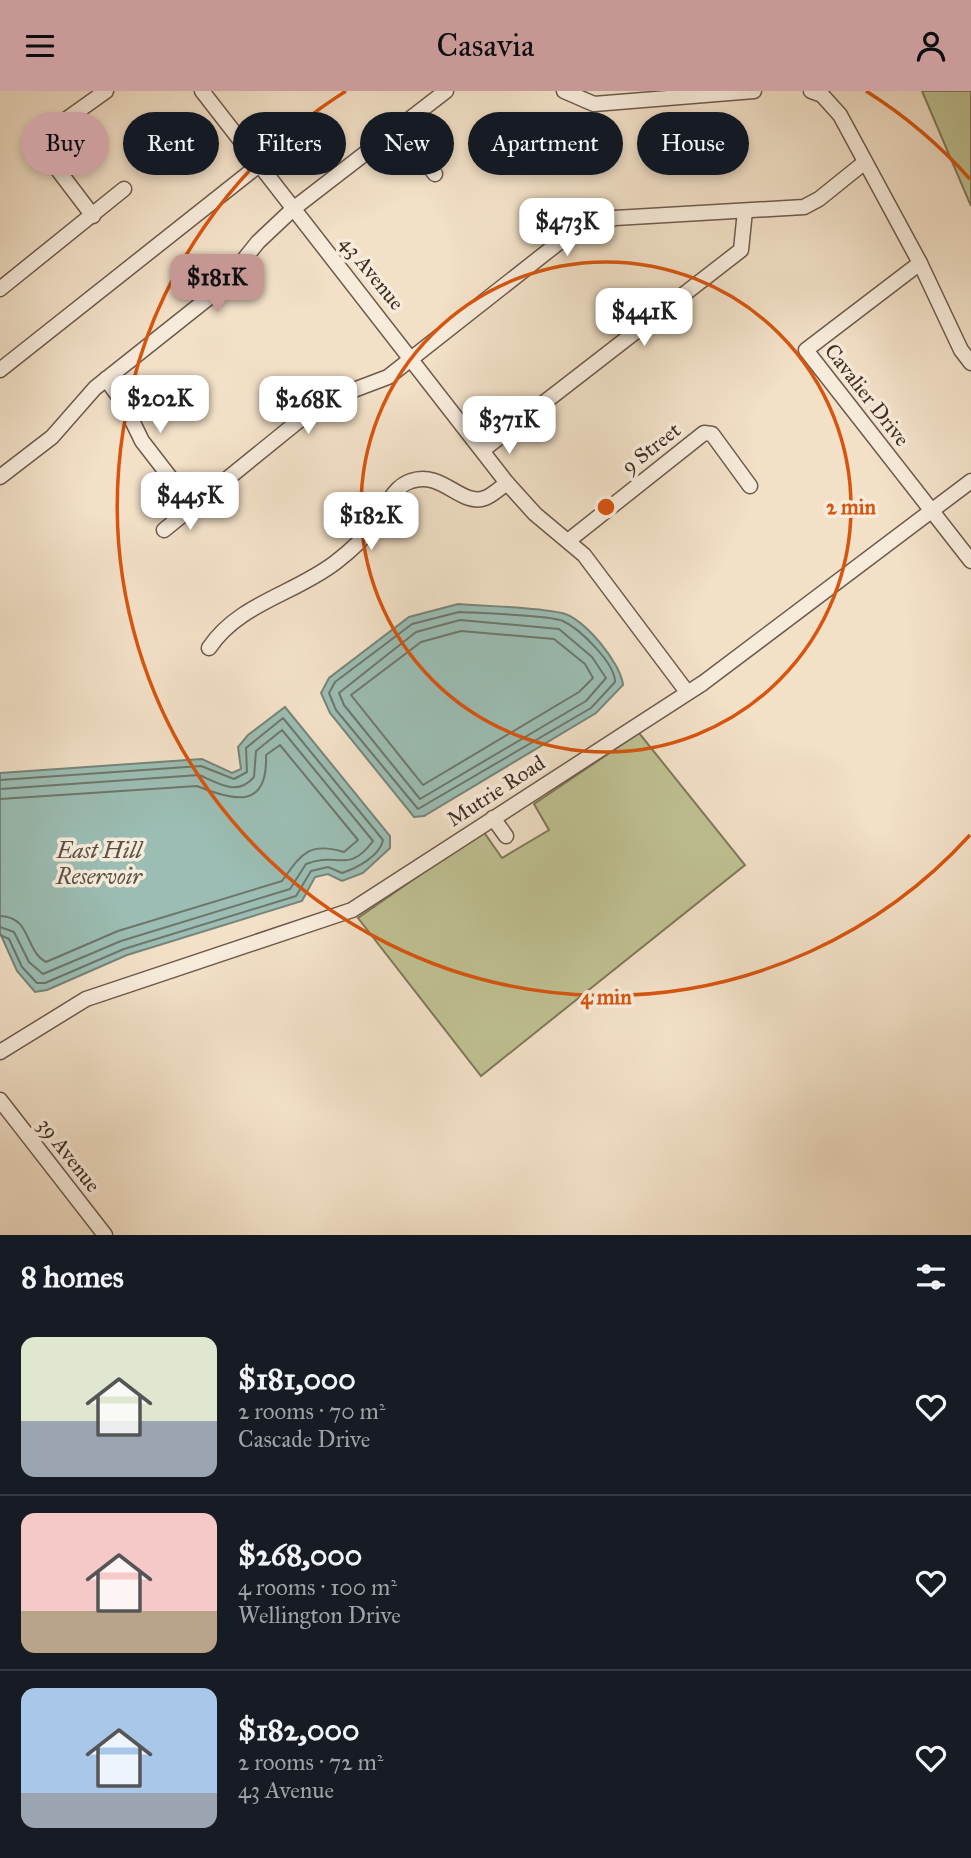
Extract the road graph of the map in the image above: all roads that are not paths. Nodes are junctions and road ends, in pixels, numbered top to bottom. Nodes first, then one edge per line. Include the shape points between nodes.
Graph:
1 (106, 91) edge
2 (202, 91) edge
3 (446, 91) edge
4 (564, 91) edge
5 (754, 91) edge
6 (811, 91) edge
7 (674, 95) edge
8 (419, 112) edge
9 (233, 131) edge
10 (360, 157) edge
11 (865, 162) junction
12 (247, 175) edge
13 (268, 175) edge
14 (124, 189) dead end
15 (293, 209) junction
16 (745, 211) junction
17 (93, 216) junction
18 (920, 263) junction
19 (0, 289) edge
20 (413, 359) junction
21 (971, 363) edge
22 (0, 370) edge
23 (106, 379) junction
24 (484, 450) junction
25 (1, 475) edge
26 (971, 481) edge
27 (507, 483) junction
28 (750, 486) dead end
29 (193, 507) junction
30 (931, 512) junction
31 (164, 530) dead end
32 (568, 541) junction
33 (971, 561) edge
34 (209, 648) dead end
35 (687, 692) junction
36 (493, 818) junction
37 (506, 836) dead end
38 (0, 1052) edge
39 (0, 1100) edge
40 (105, 1235) edge

1 - 17 street via 36,141
2 - 9 street, 43 Avenue
3 - 8 street
4 - 7 street via 594,104
5 - 7 street
6 - 11 street via 822,95 840,115
10 - 15 street
11 - 16 street via 804,207
11 - 18 street
12 - 22 street
13 - 15 street, 43 Avenue
14 - 17 street
15 - 20 street, 43 Avenue
15 - 23 street via 258,242 221,288
16 - 20 street via 615,218 571,233
16 - 24 street via 741,250
17 - 19 street
18 - 21 street
18 - 30 street, Cavalier Drive via 806,350
20 - 24 street, 43 Avenue
20 - 29 street via 388,377 322,402
23 - 25 street via 51,437
23 - 29 street via 142,441
24 - 27 street, 43 Avenue
26 - 30 street, Mutrie Road
27 - 32 street, 43 Avenue
27 - 34 street via 485,498 469,498 437,480 407,482 393,494 373,526 337,561 221,629
28 - 32 street, 9 Street via 712,434 704,433
29 - 31 street
30 - 33 street
30 - 35 street, Mutrie Road
32 - 35 street, 43 Avenue via 584,555
35 - 36 street, Mutrie Road
36 - 37 street
36 - 38 street, Mutrie Road via 352,910 86,999
39 - 40 street, 39 Avenue

